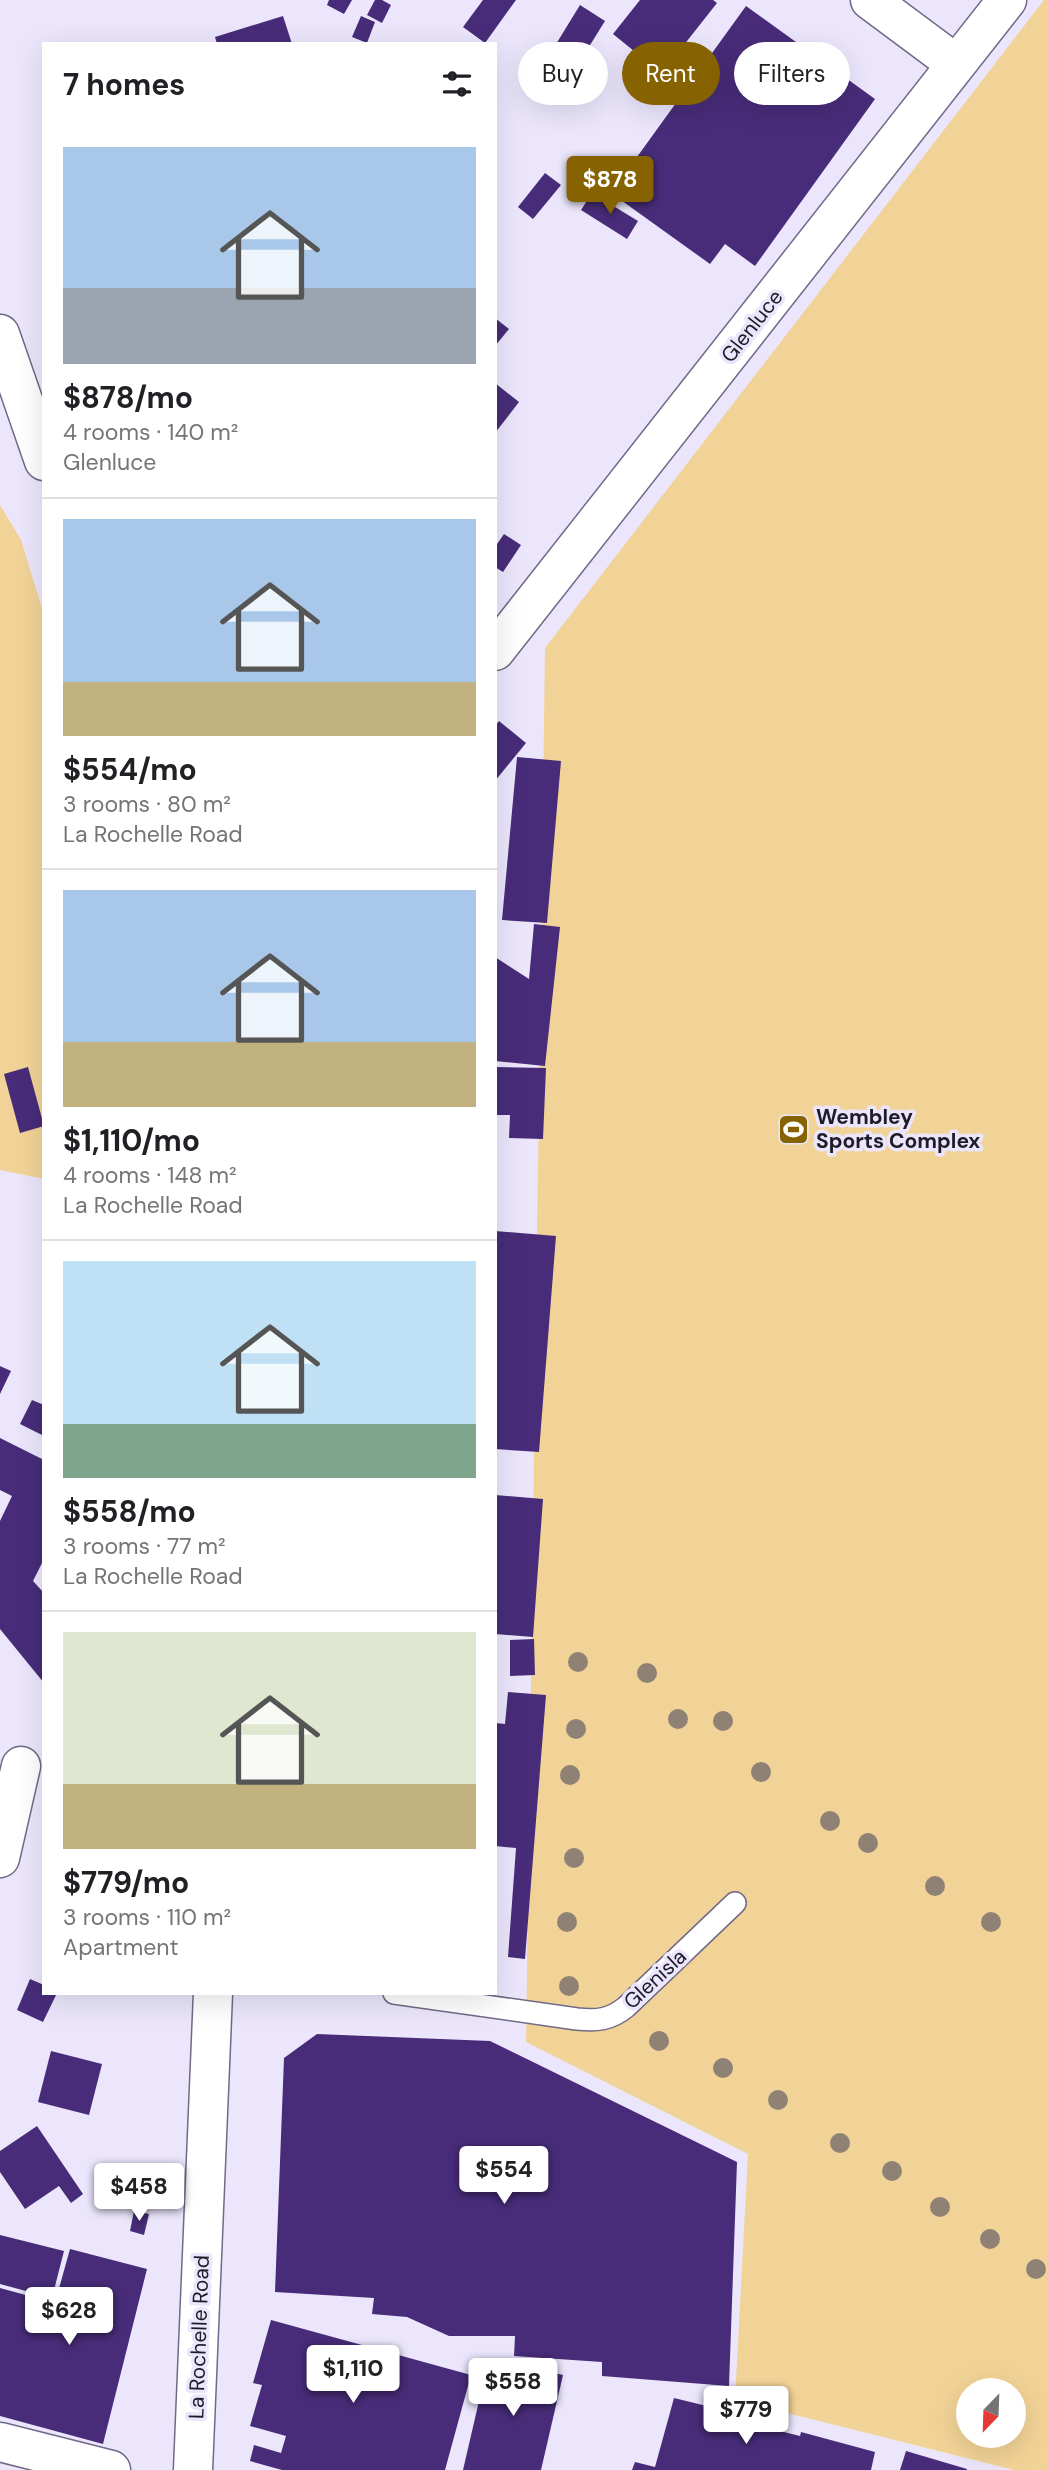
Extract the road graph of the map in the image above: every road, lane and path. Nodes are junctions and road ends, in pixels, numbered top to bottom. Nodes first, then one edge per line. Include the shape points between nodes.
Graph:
1 (870, 0) edge
2 (1007, 0) edge
3 (956, 64) junction
4 (0, 334) edge
5 (26, 439) edge
6 (497, 648) edge
7 (21, 1766) edge
8 (0, 1858) edge
9 (735, 1903) dead end
10 (213, 1995) edge
11 (408, 1995) edge
12 (0, 2442) edge
13 (111, 2470) edge
14 (193, 2470) edge

1 - 3 street
2 - 3 street, Glenluce
3 - 6 street, Glenluce
4 - 5 street
7 - 8 street
9 - 11 lane, Glenisla via 626,2007 606,2019
10 - 14 street, La Rochelle Road
12 - 13 street

